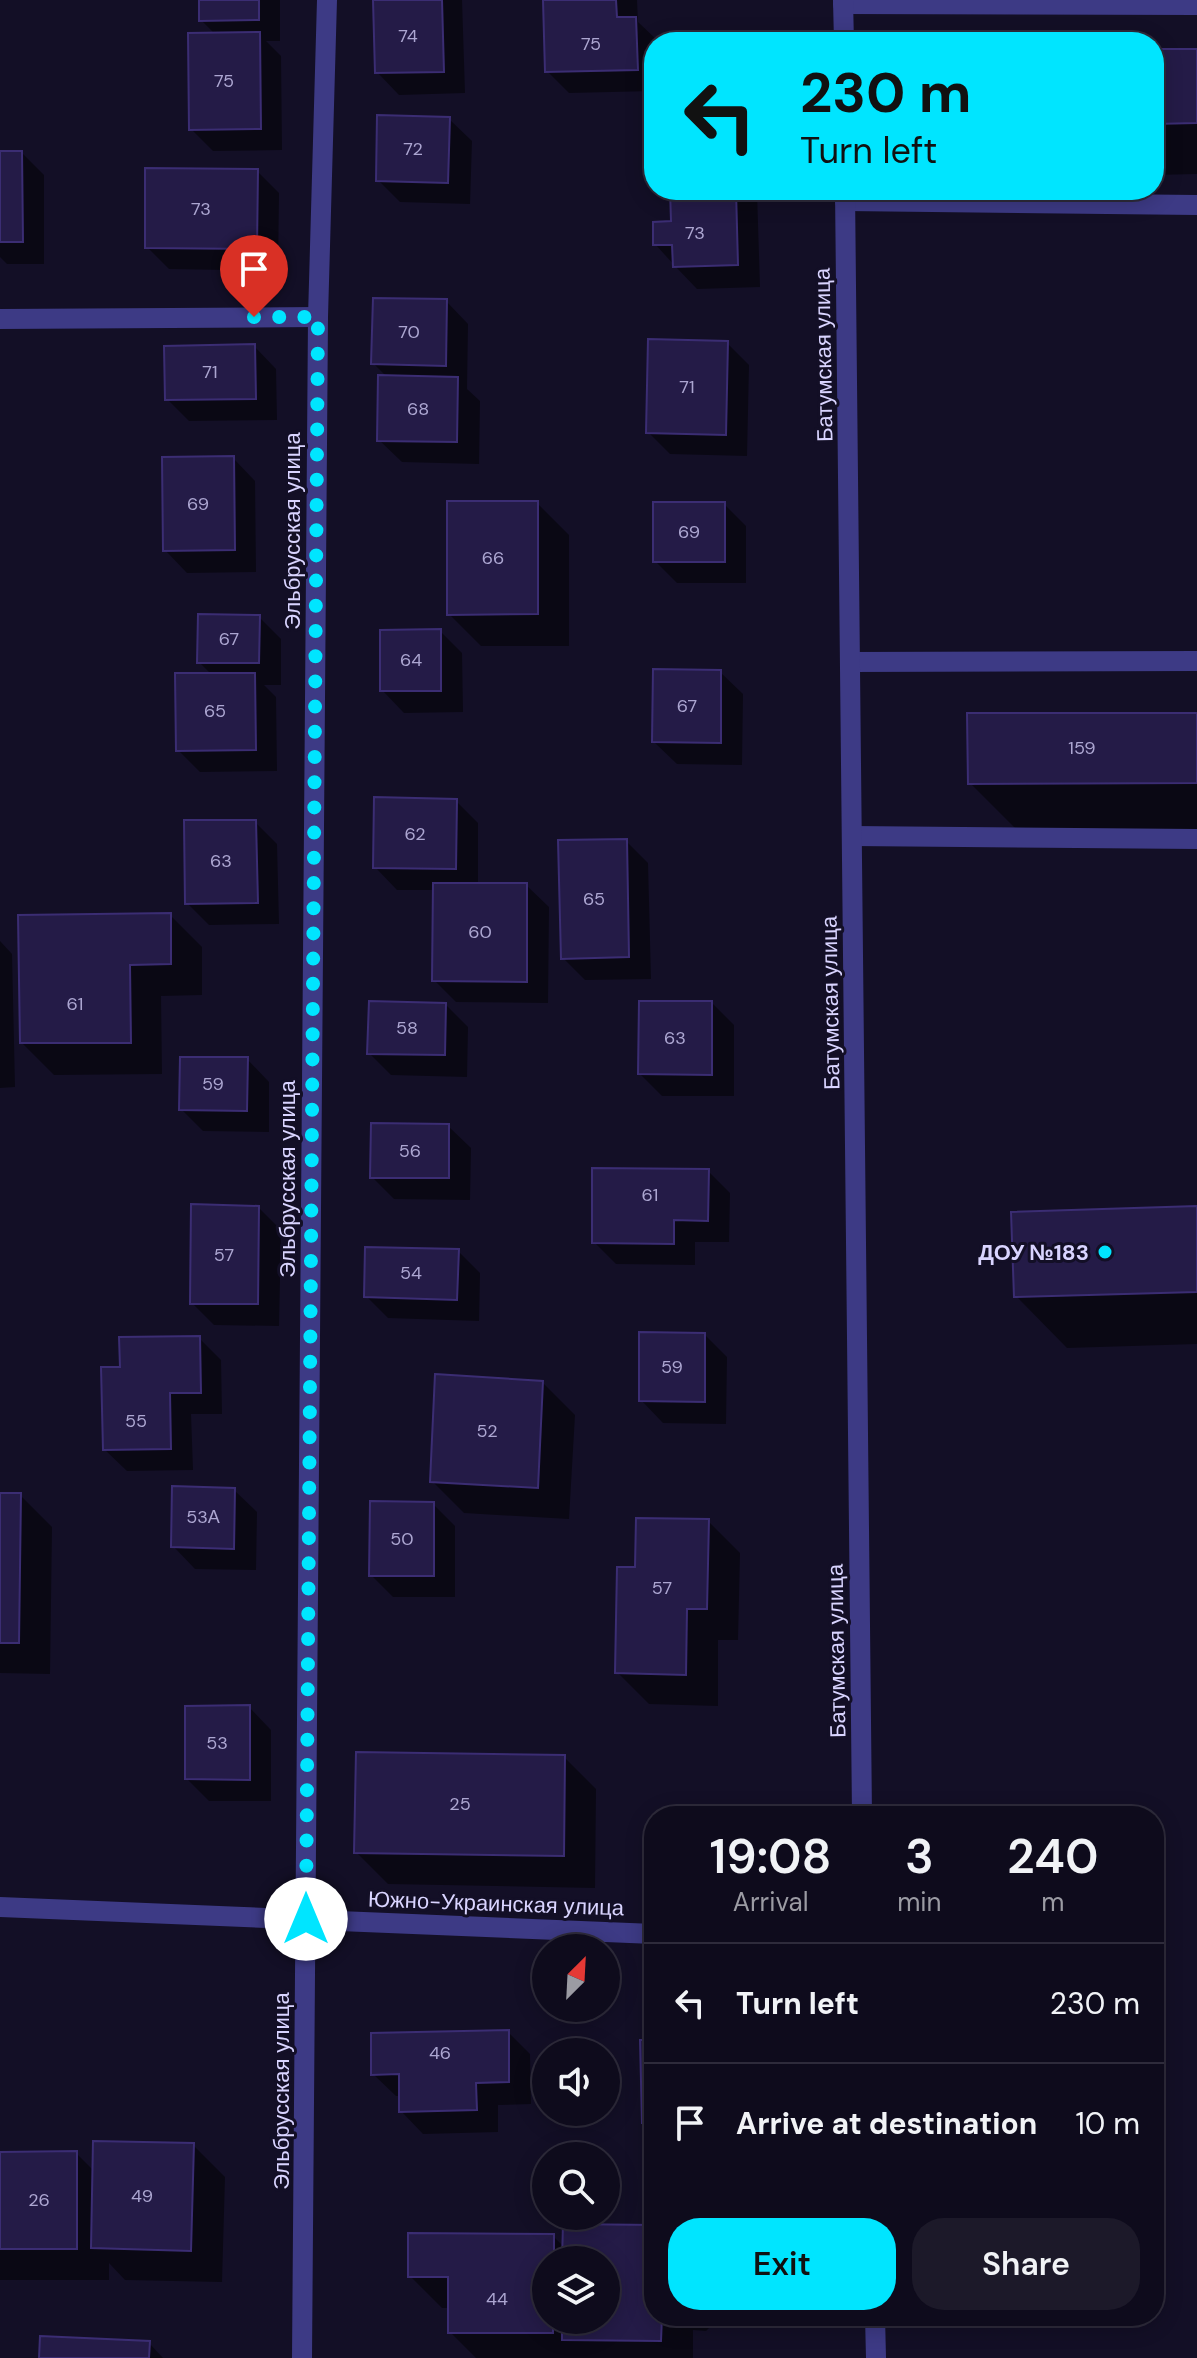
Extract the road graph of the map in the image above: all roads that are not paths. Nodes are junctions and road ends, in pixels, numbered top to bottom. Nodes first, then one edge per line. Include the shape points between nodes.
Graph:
1 (327, 0) edge
2 (843, 2) edge
3 (1197, 5) edge
4 (844, 32) edge
5 (845, 200) edge
6 (1001, 200) edge
7 (1197, 205) edge
8 (318, 317) junction
9 (0, 319) edge
10 (1197, 661) edge
11 (850, 662) junction
12 (852, 836) junction
13 (1197, 839) edge
14 (862, 1806) edge
15 (0, 1907) edge
16 (306, 1919) junction
17 (644, 1934) edge
18 (875, 2326) edge
19 (302, 2358) edge
20 (876, 2358) edge

1 - 8 street, Эльбрусская улица
2 - 3 street
2 - 4 street
5 - 11 street, Батумская улица
6 - 7 street
8 - 9 street
8 - 16 street, Эльбрусская улица
10 - 11 street
11 - 12 street, Батумская улица
12 - 13 street
12 - 14 street, Батумская улица
15 - 16 street, Южно-Украинская улица
16 - 17 street, Южно-Украинская улица
16 - 19 street, Эльбрусская улица
18 - 20 street

